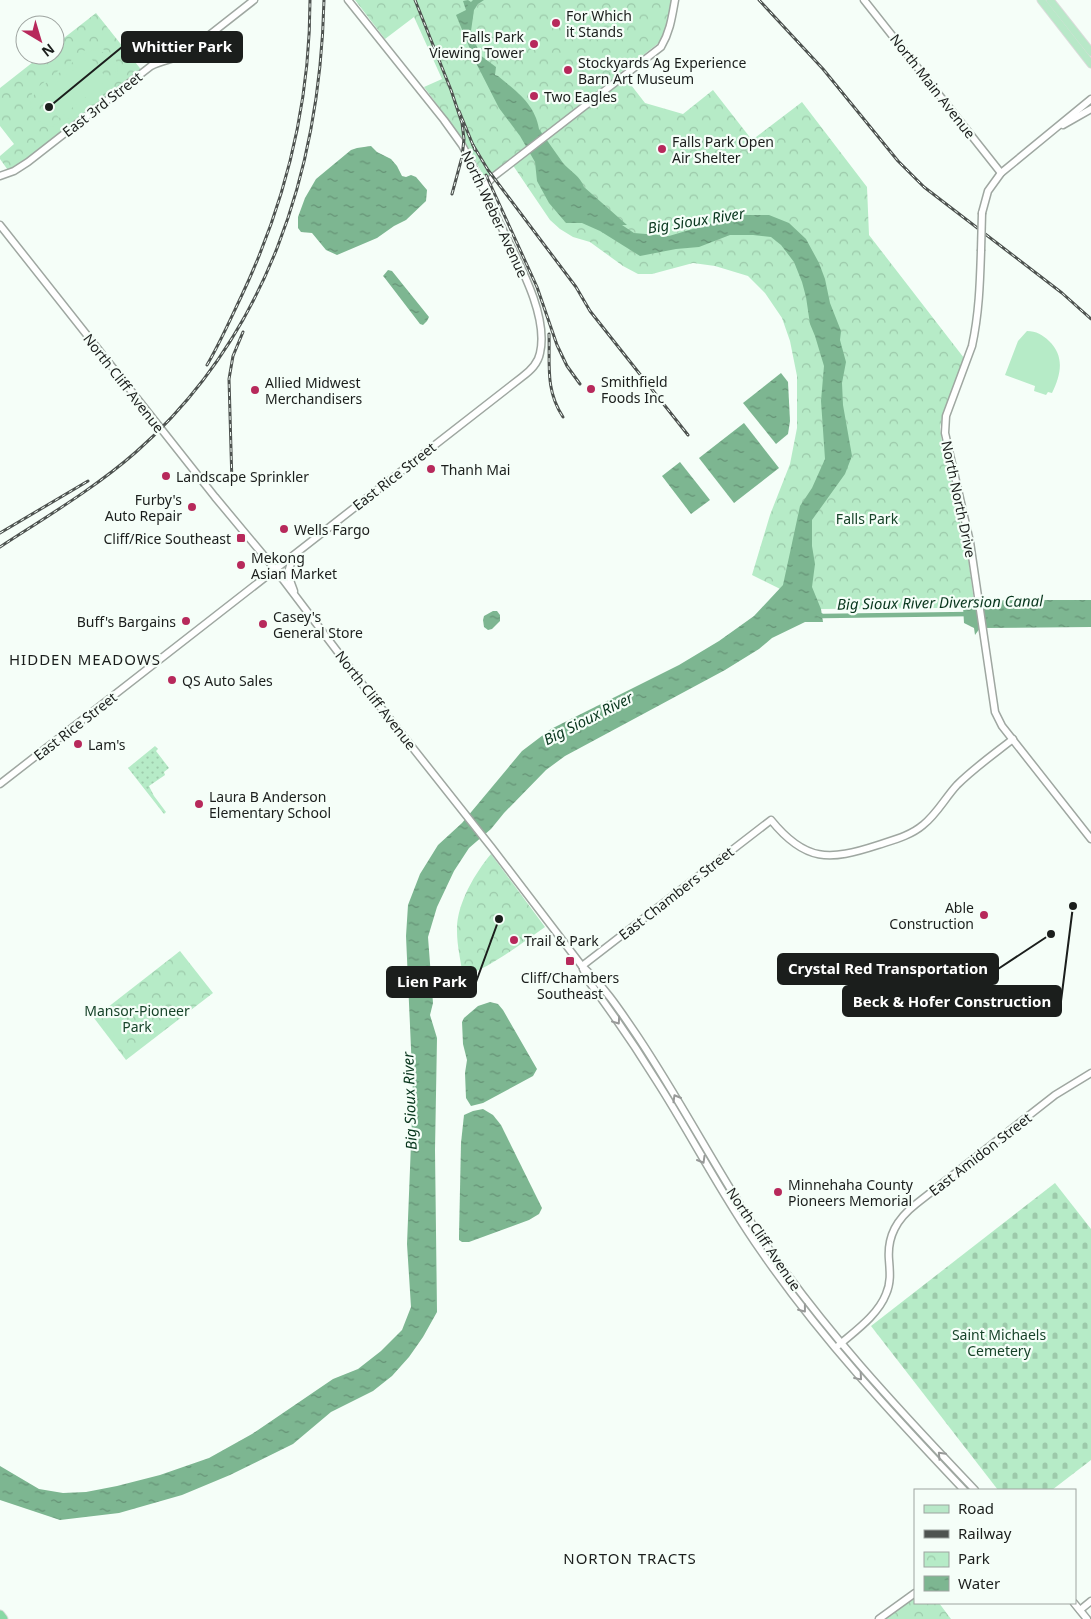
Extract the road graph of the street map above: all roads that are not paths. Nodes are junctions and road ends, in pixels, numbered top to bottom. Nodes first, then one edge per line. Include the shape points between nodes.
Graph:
1 (254, 0) edge
2 (348, 0) edge
3 (675, 0) edge
4 (864, 0) edge
5 (1042, 0) edge
6 (1050, 0) edge
7 (1091, 52) edge
8 (1091, 64) edge
9 (1091, 99) edge
10 (1091, 109) edge
11 (1057, 128) junction
12 (1001, 173) junction
13 (0, 176) edge
14 (483, 188) junction
15 (0, 225) edge
16 (529, 372) joint
17 (303, 547) junction
18 (275, 569) junction
19 (298, 599) junction
20 (1012, 739) junction
21 (0, 784) edge
22 (1091, 839) edge
23 (582, 966) junction
24 (1091, 1074) edge
25 (841, 1344) junction
26 (835, 1349) junction
27 (963, 1489) edge
28 (974, 1489) edge
29 (914, 1594) edge
30 (1091, 1601) edge
31 (1075, 1604) edge
32 (1080, 1610) junction
33 (0, 1615) edge
34 (3, 1619) edge
35 (879, 1619) edge
36 (1088, 1619) edge

1 - 13 main road, East 3rd Street via 189,51 151,66 28,162
2 - 14 main road, North Weber Avenue via 451,130 466,152
3 - 14 main road via 670,27 661,47
4 - 12 main road, North Main Avenue
5 - 8 main road
6 - 7 main road
9 - 11 main road
10 - 11 main road
11 - 12 main road, North North Drive
12 - 20 main road, North North Drive, bridge via 988,191 982,213 975,334 946,416 945,429 970,542 995,712
14 - 16 main road, North Weber Avenue via 529,289 540,322 540,353
15 - 18 main road, North Cliff Avenue via 215,498
16 - 17 main road, East Rice Street
17 - 18 main road, East Rice Street
17 - 19 main road via 288,568
18 - 19 main road, North Cliff Avenue
18 - 21 main road, East Rice Street
19 - 23 main road, North Cliff Avenue
20 - 22 main road, North North Drive
20 - 23 main road, East Chambers Street via 958,784 924,824 902,837 859,852 829,856 814,853 793,843 770,820
25 -> 23 main road, North Cliff Avenue via 764,1242 649,1054 595,978
23 -> 26 main road, North Cliff Avenue via 590,983 656,1079 744,1227
24 - 25 main road, East Amidon Street via 1055,1095 903,1215 891,1237 890,1275 885,1297 874,1313
25 - 26 main road, East Amidon Street
28 -> 25 main road, North Cliff Avenue
26 -> 27 main road, North Cliff Avenue
29 - 35 main road
30 - 32 main road
31 - 32 main road
32 - 36 main road
33 - 34 highway

